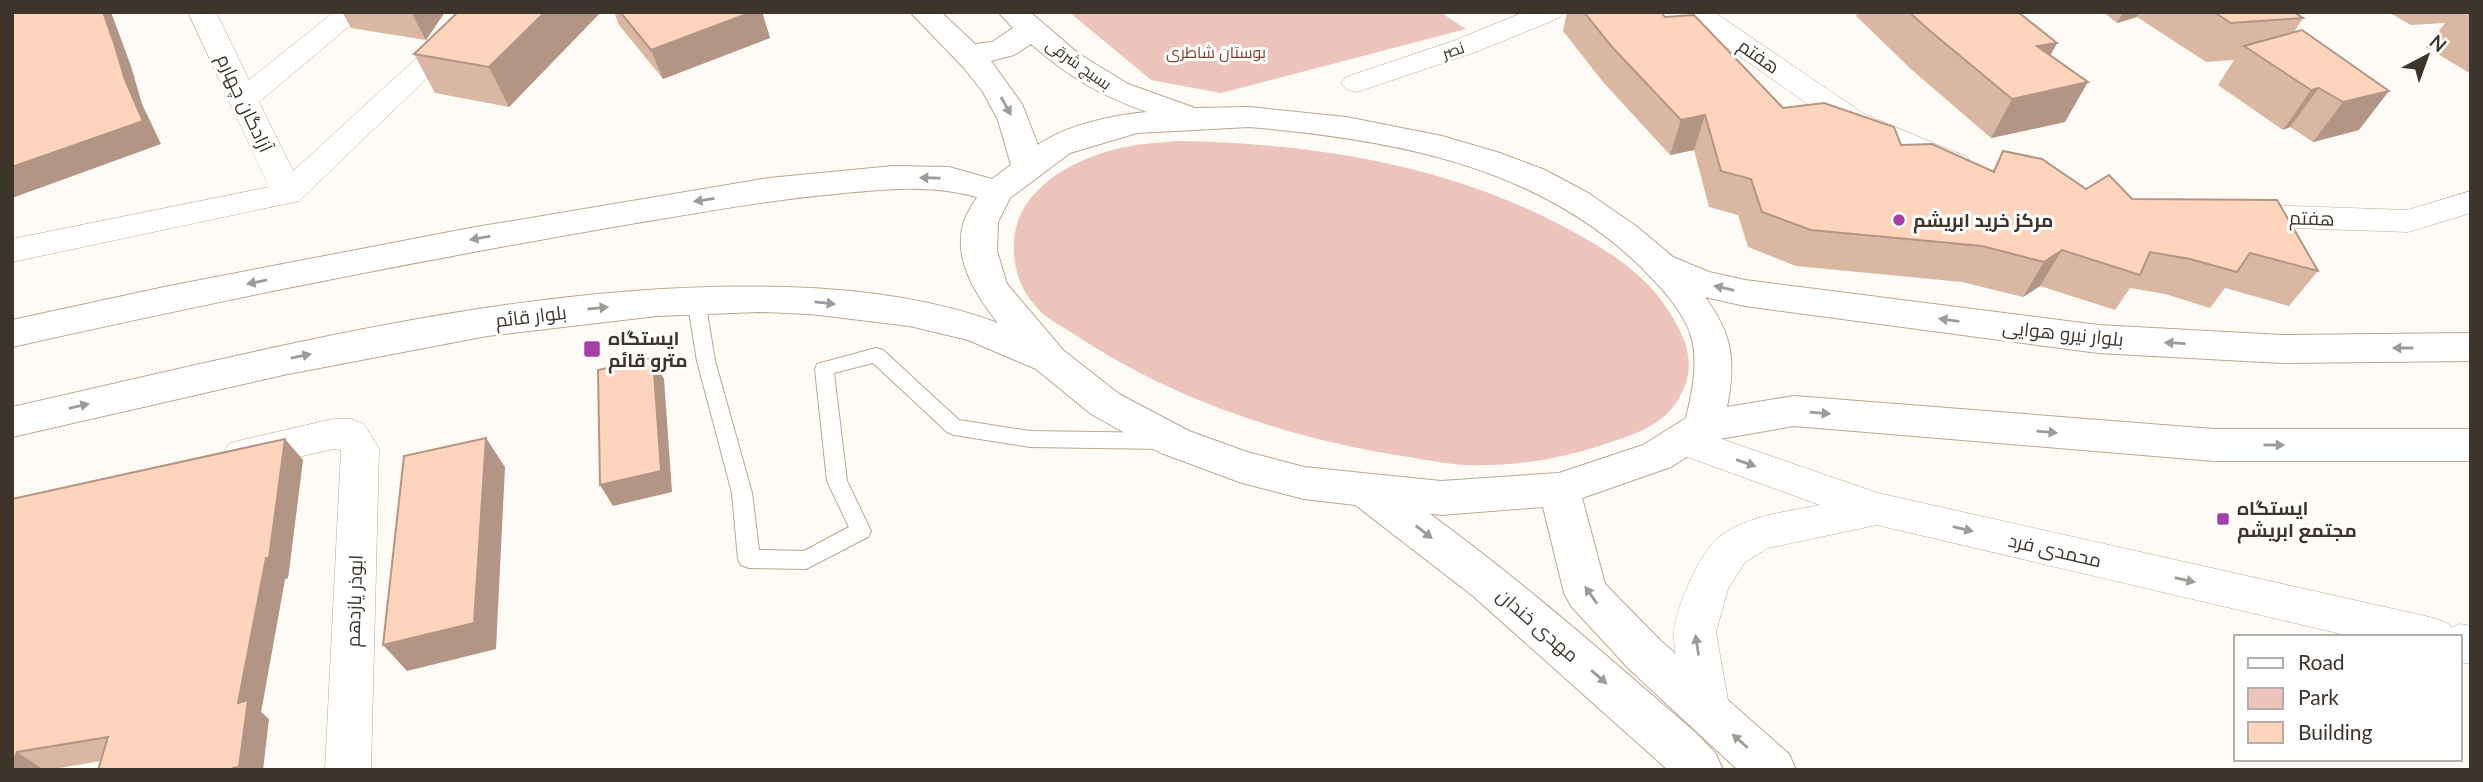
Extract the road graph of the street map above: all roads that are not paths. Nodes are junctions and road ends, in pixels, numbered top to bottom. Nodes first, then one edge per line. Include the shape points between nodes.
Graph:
1 (352, 12) edge
2 (925, 12) edge
3 (1549, 12) edge
4 (1695, 12) edge
5 (208, 15) edge
6 (1021, 20) edge
7 (455, 38) edge
8 (969, 54) junction
9 (1356, 83) dead end
10 (244, 99) junction
11 (1193, 118) junction
12 (1028, 166) junction
13 (1989, 175) edge
14 (997, 191) junction
15 (288, 194) junction
16 (2471, 202) edge
17 (2213, 214) edge
18 (12, 251) edge
19 (1662, 266) junction
20 (696, 300) junction
21 (12, 334) edge
22 (2471, 347) edge
23 (1050, 360) junction
24 (12, 422) edge
25 (1693, 433) junction
26 (1175, 442) junction
27 (2471, 445) edge
28 (213, 461) edge
29 (1559, 489) junction
30 (1368, 492) junction
31 (1877, 509) junction
32 (2425, 635) edge
33 (1708, 712) junction
34 (348, 770) edge
35 (1699, 770) edge
36 (1772, 770) edge

1 - 10 street
2 - 8 main road
3 - 9 street, نصر
4 - 13 street, هفتم via 1853,121
5 - 10 street, آزادگان چهارم
6 - 8 main road via 1009,47
6 - 11 main road, بسیج شرقی via 1068,60 1117,91
7 - 15 street
8 -> 12 main road via 1013,118
10 - 15 street, آزادگان چهارم
11 - 12 main road via 1095,132 1059,146
11 - 19 main road via 1323,122 1393,133 1471,154 1562,191
12 - 14 main road
14 -> 21 main road via 949,178 893,177 769,189 470,240
14 - 23 main road via 981,222 979,251 990,288
15 - 18 street
16 - 17 street, هفتم via 2408,221
22 -> 19 main road, بلوار نیرو هوایی via 2282,349 2098,339 1745,293 1701,283
19 - 25 main road via 1711,340 1713,380
20 -> 23 main road, بلوار قائم via 795,300 892,310 962,324
24 -> 20 main road, بلوار قائم via 458,325
20 - 26 lane via 706,361 742,493 749,559 806,560 861,531 837,481 824,369 876,355 954,427 1030,439
23 - 26 main road via 1105,404
25 -> 27 main road via 1794,411 2214,445
25 - 29 main road via 1657,456
25 -> 31 street, محمدی فرد
26 - 30 main road via 1304,484
28 - 34 street, ابوذر یازدهم via 333,434 351,434 360,449
29 - 30 main road via 1441,498
33 -> 29 main road via 1644,656 1586,593
30 -> 35 main road, مهدی خندان via 1527,615
31 -> 32 street, محمدی فرد
33 -> 31 street via 1695,632 1709,584 1731,550 1759,534
36 -> 33 main road

